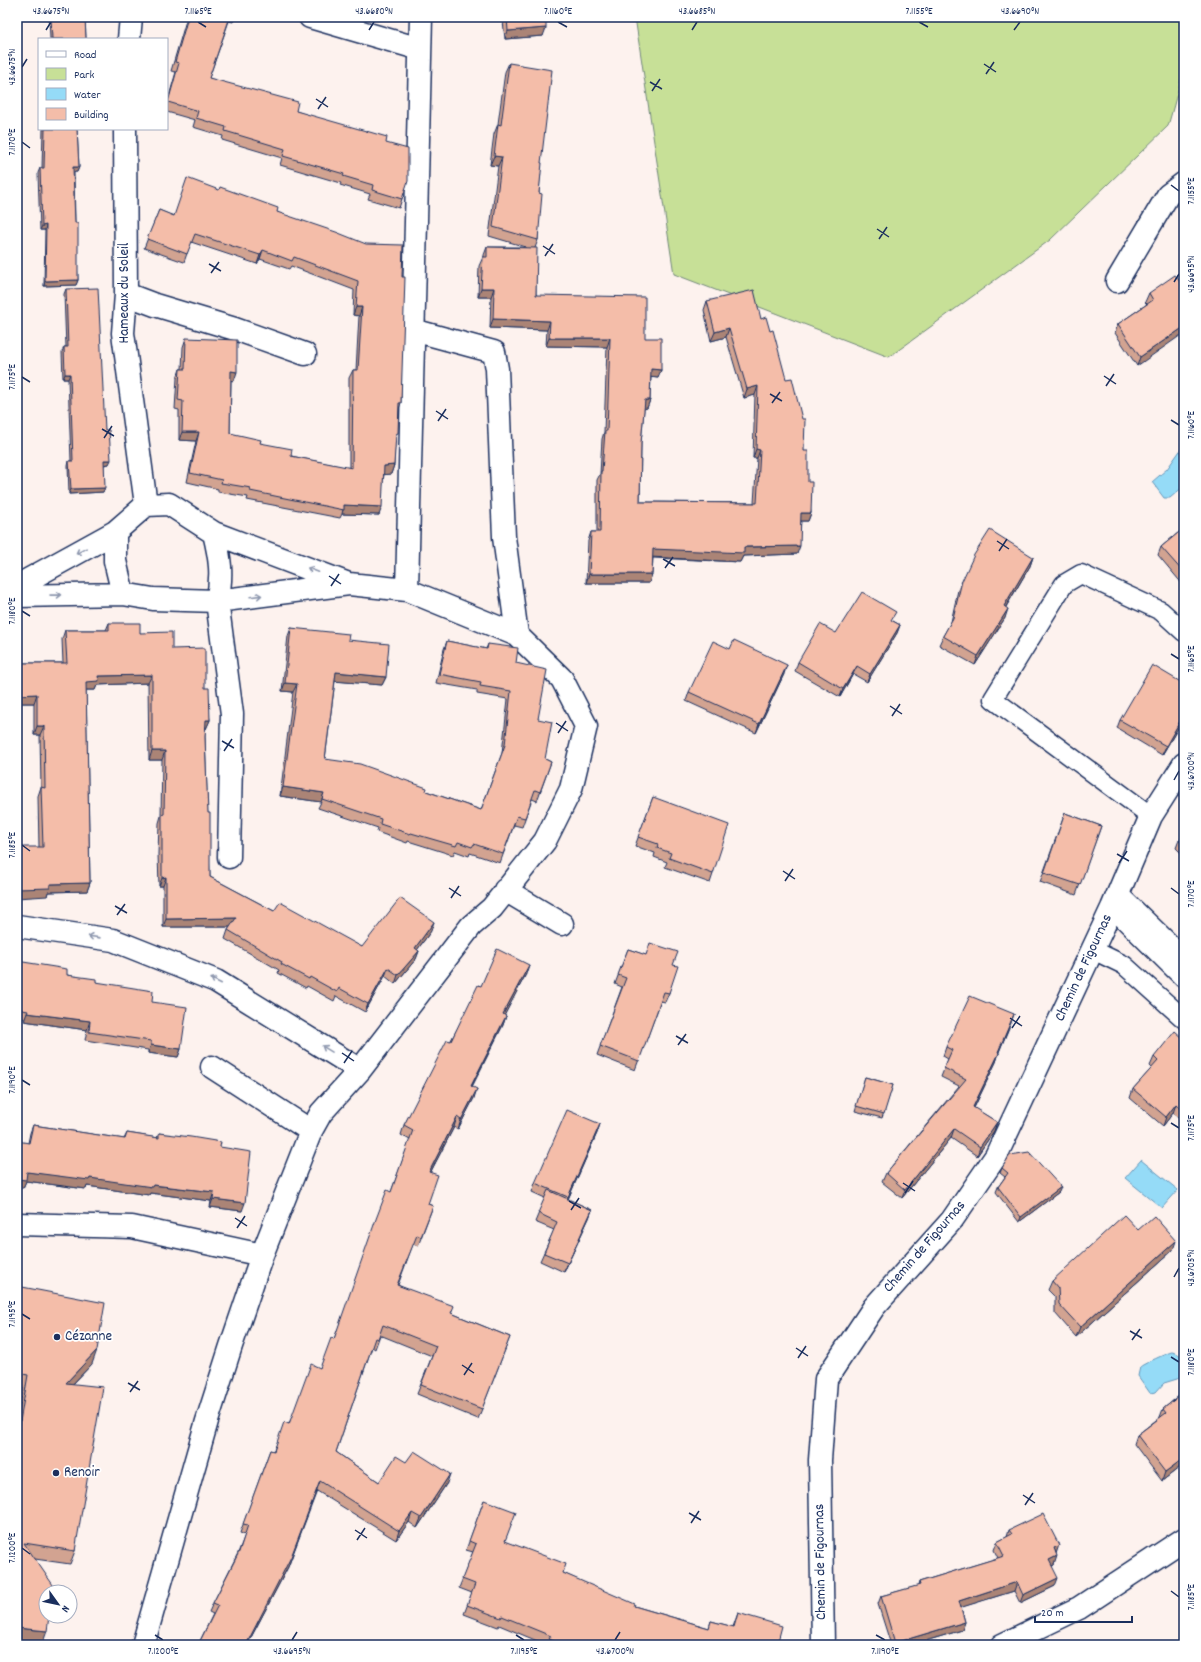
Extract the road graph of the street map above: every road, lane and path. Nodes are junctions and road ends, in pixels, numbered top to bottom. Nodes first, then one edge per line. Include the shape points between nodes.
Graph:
1 (131, 17) edge
2 (310, 17) edge
3 (421, 17) edge
4 (130, 38) edge
5 (420, 49) junction
6 (125, 130) edge
7 (1184, 183) edge
8 (1117, 280) dead end
9 (126, 294) junction
10 (413, 330) junction
11 (305, 354) dead end
12 (146, 505) junction
13 (115, 532) junction
14 (214, 533) junction
15 (349, 584) junction
16 (17, 586) edge
17 (407, 590) junction
18 (123, 594) junction
19 (17, 596) edge
20 (217, 601) junction
21 (1184, 632) edge
22 (517, 635) junction
23 (1184, 764) edge
24 (1151, 816) junction
25 (230, 857) dead end
26 (505, 890) junction
27 (1115, 900) junction
28 (562, 924) dead end
29 (17, 926) edge
30 (1092, 950) junction
31 (1184, 957) edge
32 (1184, 979) edge
33 (1184, 1020) edge
34 (212, 1067) dead end
35 (360, 1070) junction
36 (311, 1131) junction
37 (17, 1224) edge
38 (262, 1255) junction
39 (1184, 1539) edge
40 (142, 1645) edge
41 (823, 1645) edge
42 (1002, 1645) edge

1 - 4 street
2 - 5 street
3 - 5 street
5 - 10 street
6 - 9 street, Hameaux du Soleil
7 - 8 street via 1168,195
9 - 11 street
9 - 12 street, Hameaux du Soleil via 123,332
10 - 17 street
10 - 22 street via 494,352 497,369 504,537
12 - 13 street
12 - 14 street via 170,504
13 -> 16 street
13 - 18 street via 115,561
15 -> 14 street
14 - 20 street via 221,563 221,583
15 - 17 street
20 -> 15 street
17 - 22 street
19 -> 18 street
18 - 20 street via 153,599
20 - 25 street via 232,714
21 - 24 lane via 1161,611 1081,574 1064,584 993,699
22 - 26 street via 562,679 586,726 571,789 545,841
23 - 24 street, Chemin de Figournas
24 - 27 street, Chemin de Figournas
26 - 28 street
26 - 35 street via 492,908 471,926
27 - 30 street, Chemin de Figournas
27 - 31 lane
27 - 32 lane
35 -> 29 street via 216,981 113,940
30 - 33 lane via 1124,965
30 - 41 street, Chemin de Figournas via 996,1156 952,1220 874,1307 826,1379 820,1460
34 - 36 street
35 - 36 street via 320,1113
36 - 38 street
37 - 38 street via 132,1227
38 - 40 street via 230,1346
39 - 42 street via 1079,1608

